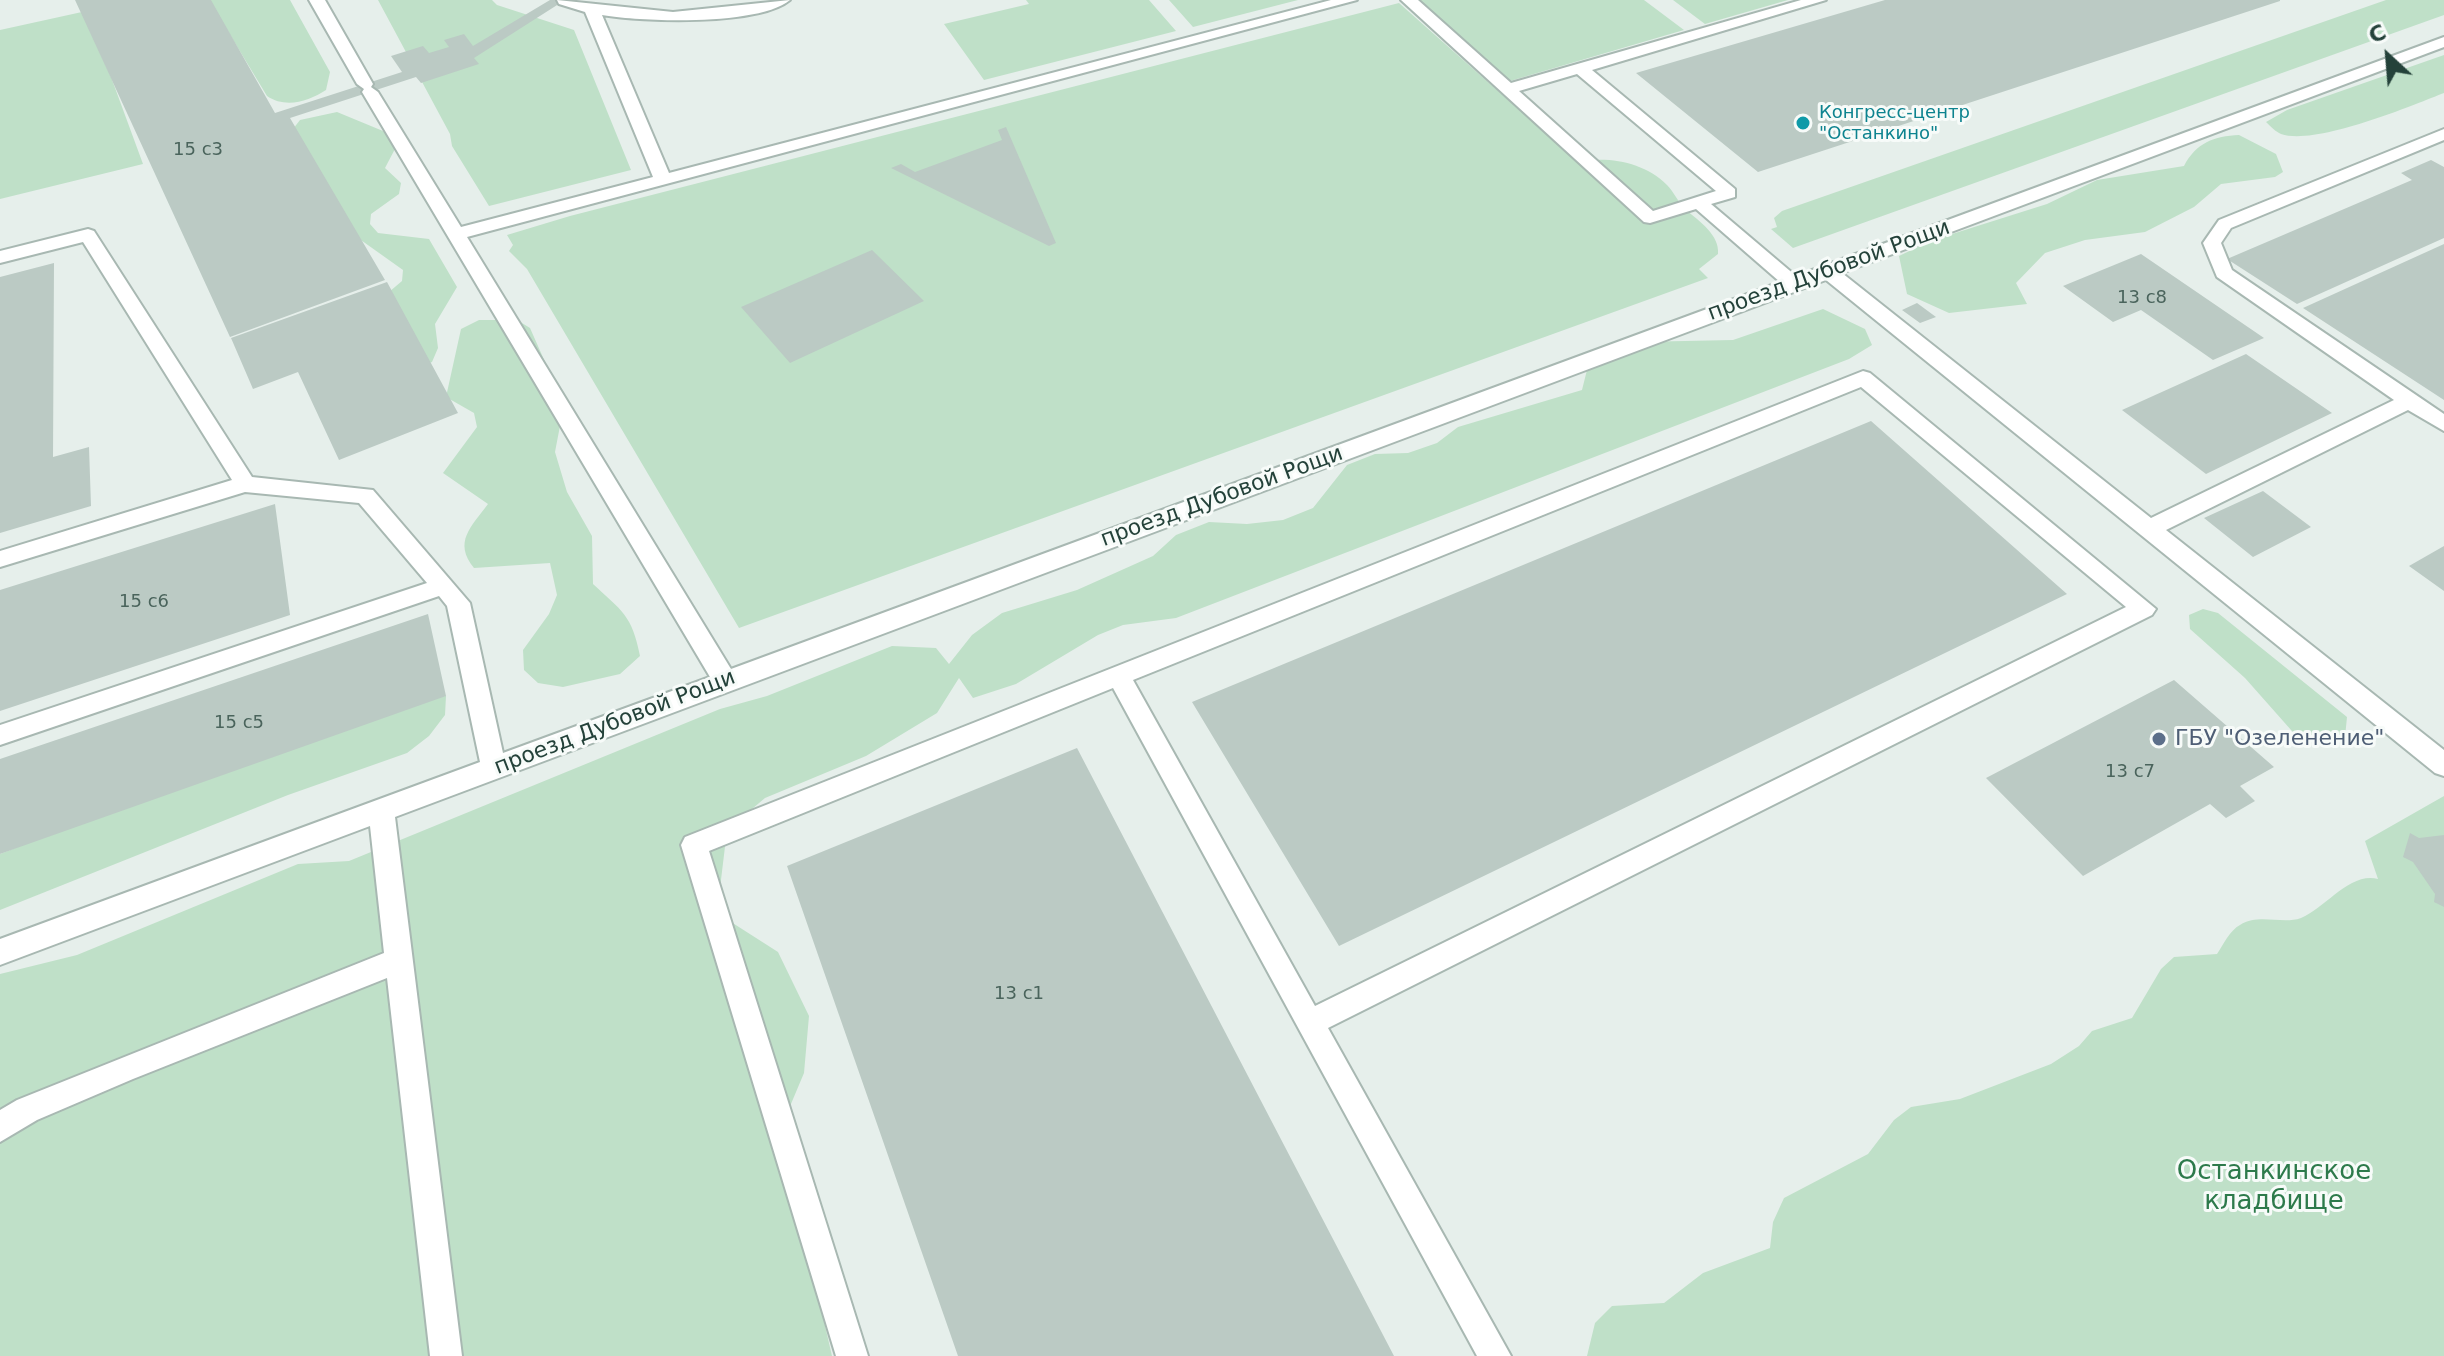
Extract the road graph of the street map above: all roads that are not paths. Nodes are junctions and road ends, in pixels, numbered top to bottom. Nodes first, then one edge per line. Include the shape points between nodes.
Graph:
1 (317, 0) edge
2 (782, 0) edge
3 (1349, 0) edge
4 (1409, 0) edge
5 (1818, 0) edge
6 (564, 1) edge
7 (592, 10) junction
8 (2444, 42) edge
9 (1580, 68) junction
10 (1508, 89) junction
11 (2444, 134) edge
12 (663, 180) junction
13 (1699, 203) junction
14 (453, 235) junction
15 (0, 257) edge
16 (1827, 271) junction
17 (1794, 284) junction
18 (2409, 401) junction
19 (2444, 424) edge
20 (245, 484) junction
21 (2150, 528) junction
22 (0, 559) edge
23 (443, 586) junction
24 (1119, 676) junction
25 (725, 681) junction
26 (0, 735) edge
27 (2444, 765) edge
28 (494, 768) junction
29 (381, 809) junction
30 (0, 952) edge
31 (399, 960) junction
32 (1309, 1023) junction
33 (0, 1127) edge
34 (446, 1356) edge
35 (852, 1356) edge
36 (1495, 1356) edge

1 - 14 street
2 - 7 street via 685,16
3 - 12 street
4 - 10 street
5 - 9 street
6 - 7 street
7 - 12 street
8 - 16 street, проезд Дубовой Рощи
9 - 10 street
9 - 13 street via 1729,193
10 - 13 street via 1650,218
11 - 18 street via 2225,224 2212,243 2224,273
12 - 14 street
13 - 17 street
14 - 25 street
15 - 20 street via 88,235
16 - 17 street, проезд Дубовой Рощи
16 - 21 street
17 - 25 street, проезд Дубовой Рощи
18 - 19 street
18 - 21 street
20 - 22 street
20 - 23 street via 365,496
21 - 27 street
23 - 26 street
23 - 28 street via 458,603
24 - 32 street
24 - 32 street via 1863,378 2144,609
24 - 35 street via 694,845
25 - 28 street, проезд Дубовой Рощи
28 - 29 street, проезд Дубовой Рощи
29 - 30 street, проезд Дубовой Рощи
29 - 31 street
31 - 33 street via 125,1068
31 - 34 street
32 - 36 street

